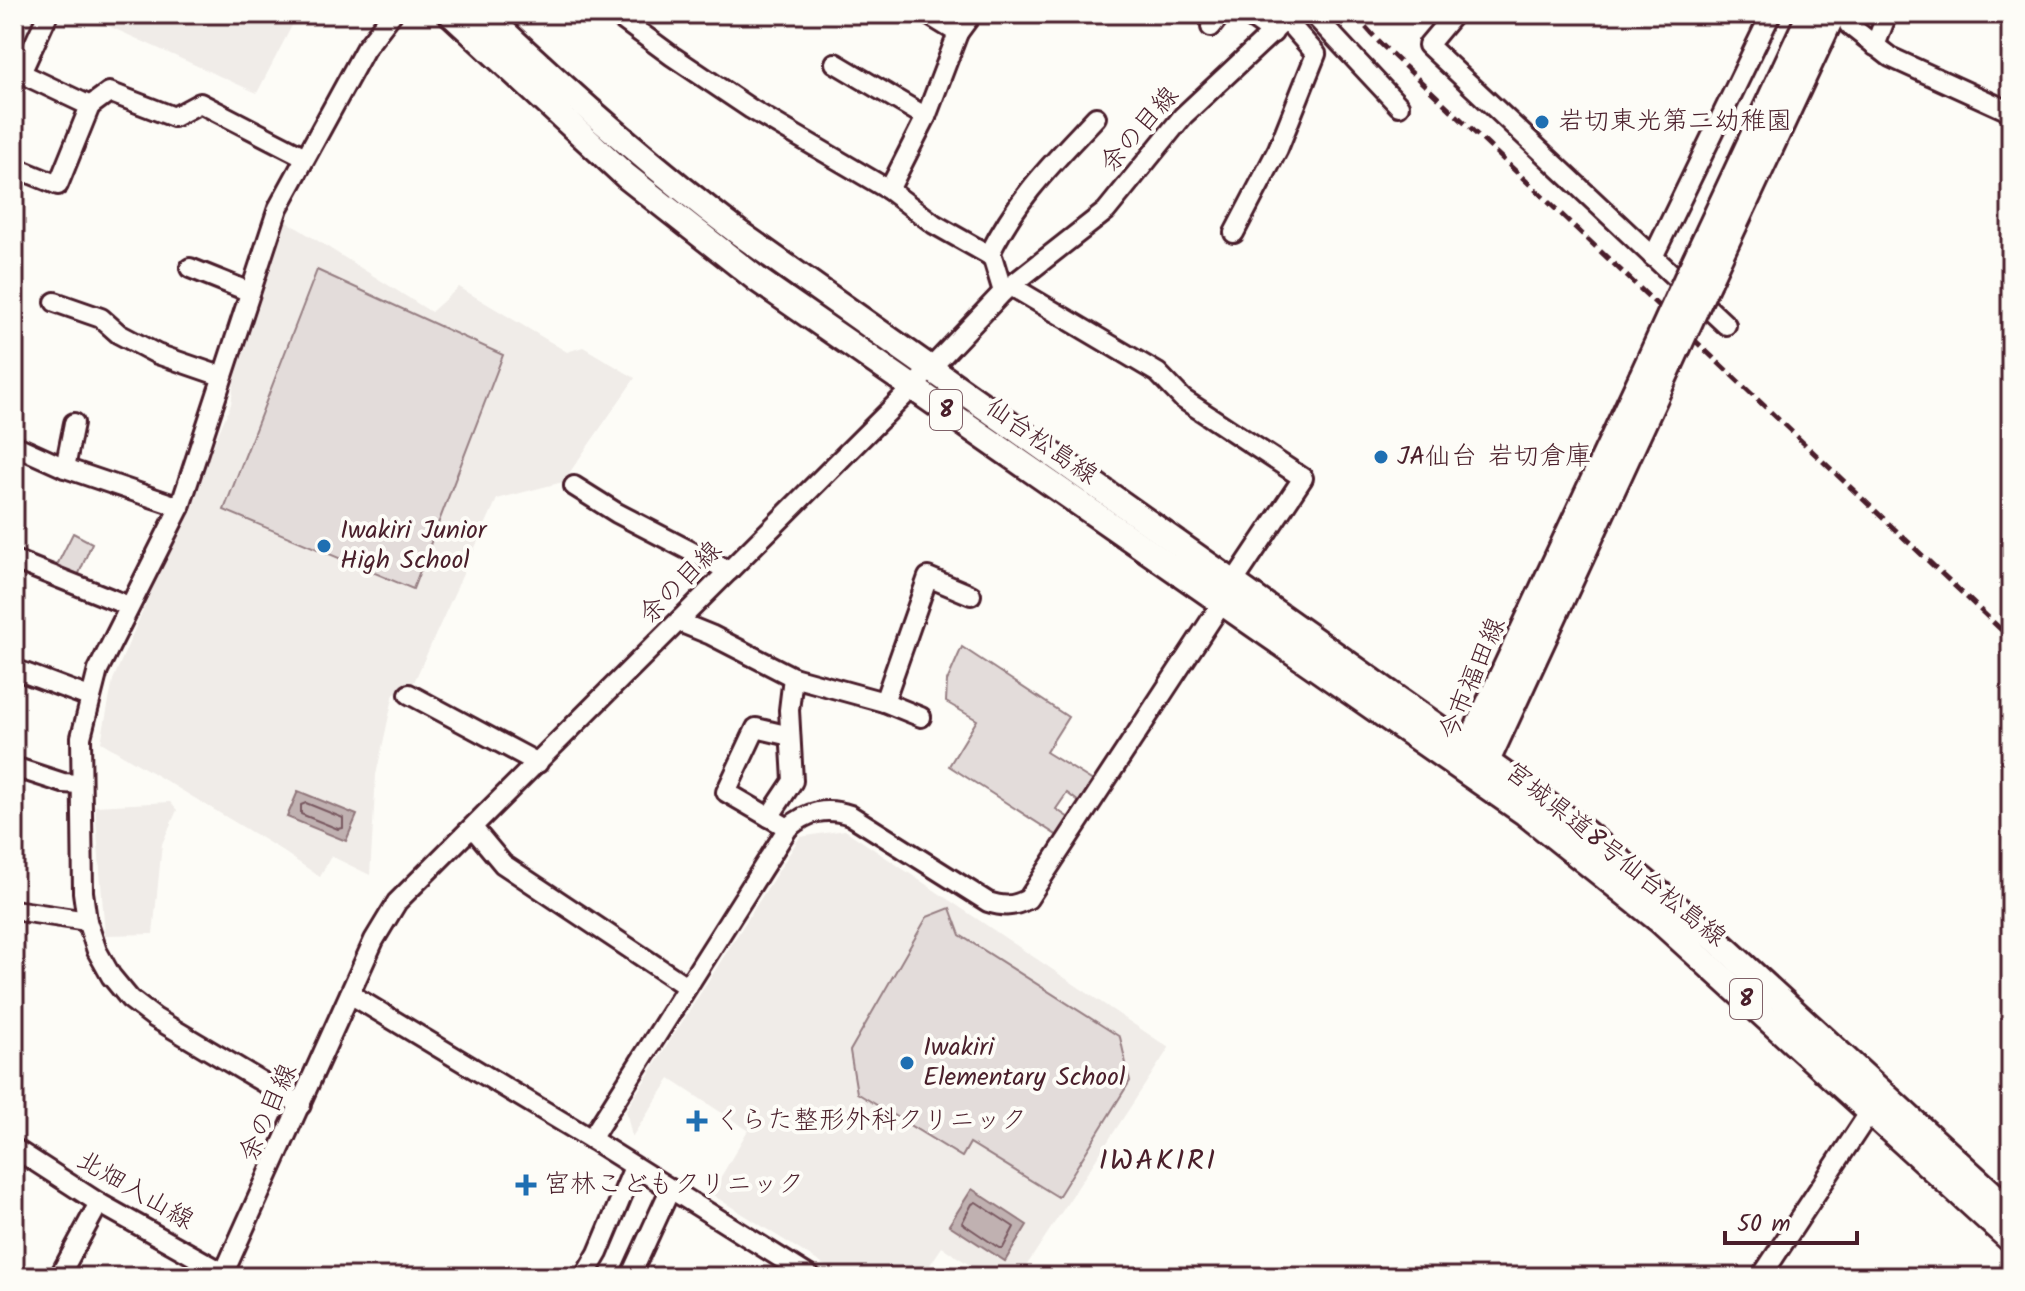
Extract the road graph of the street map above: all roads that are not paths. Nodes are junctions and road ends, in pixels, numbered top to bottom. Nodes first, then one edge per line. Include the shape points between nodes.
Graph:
1 (48, 14) edge
2 (392, 14) edge
3 (451, 14) edge
4 (485, 14) edge
5 (615, 14) edge
6 (927, 14) edge
7 (972, 14) edge
8 (1246, 14) edge
9 (1313, 14) edge
10 (1454, 14) edge
11 (1771, 14) edge
12 (1810, 14) edge
13 (1887, 14) edge
14 (1841, 19) edge
15 (1284, 22) edge
16 (958, 33) junction
17 (1875, 46) junction
18 (835, 63) dead end
19 (18, 72) edge
20 (90, 106) junction
21 (1399, 106) dead end
22 (2011, 112) edge
23 (926, 117) junction
24 (1096, 117) dead end
25 (305, 157) junction
26 (14, 167) edge
27 (889, 190) junction
28 (1234, 233) dead end
29 (989, 255) junction
30 (1653, 257) junction
31 (190, 268) dead end
32 (1699, 276) junction
33 (1007, 289) junction
34 (250, 292) junction
35 (55, 302) dead end
36 (1726, 325) dead end
37 (221, 376) junction
38 (921, 378) junction
39 (74, 423) dead end
40 (14, 445) edge
41 (65, 468) junction
42 (574, 486) dead end
43 (180, 507) junction
44 (14, 560) edge
45 (729, 571) junction
46 (1228, 593) junction
47 (971, 595) dead end
48 (129, 606) junction
49 (679, 622) junction
50 (14, 669) edge
51 (793, 677) junction
52 (409, 694) dead end
53 (89, 697) junction
54 (884, 702) junction
55 (921, 717) dead end
56 (790, 736) junction
57 (1474, 761) junction
58 (538, 763) junction
59 (14, 767) edge
60 (79, 784) junction
61 (769, 817) junction
62 (473, 828) junction
63 (788, 828) junction
64 (14, 910) edge
65 (87, 921) junction
66 (686, 986) junction
67 (350, 994) junction
68 (1876, 1102) junction
69 (301, 1105) junction
70 (591, 1139) junction
71 (14, 1148) edge
72 (634, 1167) junction
73 (670, 1190) junction
74 (99, 1203) junction
75 (2011, 1211) edge
76 (2011, 1240) edge
77 (225, 1276) edge
78 (59, 1277) edge
79 (584, 1277) edge
80 (630, 1277) edge
81 (811, 1277) edge
82 (1761, 1277) edge

1 - 19 street
2 - 25 street via 365,49
3 - 38 main road, 仙台松島線 / 8 via 626,176 758,280
4 - 38 main road, 仙台松島線 / 8 via 667,179
5 - 27 street via 751,109
6 - 16 street
7 - 16 street
8 - 15 street
9 - 21 street
10 - 30 street via 1428,45
11 - 30 street
12 - 32 main road, 今市福田線
13 - 17 street
14 - 17 street
14 - 32 main road, 今市福田線
15 - 28 street via 1316,54 1278,149
15 - 33 street, 余の目線 via 1183,116 1106,211
16 - 23 street
17 - 22 street
18 - 23 street
19 - 20 street
20 - 25 street via 109,92 174,117 200,103
20 - 26 street via 58,185
23 - 27 street
24 - 29 street via 1035,181
25 - 34 street via 278,208
27 - 29 street
29 - 33 street
30 - 36 street
31 - 34 street
32 - 57 main road, 今市福田線, bridge
33 - 38 street, 余の目線
33 - 46 street via 1158,373 1183,399 1303,478
34 - 37 street
35 - 37 street via 101,318 157,354
37 - 43 street
38 - 45 street, 余の目線
38 - 46 main road, 仙台松島線 / 8
39 - 41 street
40 - 41 street
41 - 43 street
42 - 45 street
43 - 48 street
44 - 48 street
45 - 49 street, 余の目線
46 - 57 main road, 仙台松島線 / 8
46 - 63 street via 1028,899 1015,906 988,902 833,809 801,817
47 - 54 street via 928,577
48 - 53 street
49 - 51 street
49 - 58 street, 余の目線
50 - 53 street
51 - 54 street
51 - 56 street
52 - 58 street
53 - 60 street
54 - 55 street
56 - 61 street via 793,781
56 - 61 street via 756,728 726,792
57 - 68 main road, 宮城県道8号仙台松島線 / 8 via 1525,813
58 - 62 street, 余の目線
59 - 60 street
60 - 65 street
61 - 63 street
62 - 66 street via 521,878
62 - 67 street, 余の目線 via 397,902
63 - 66 street
64 - 65 street
65 - 69 street via 97,951 130,999
66 - 70 street
67 - 69 street, 余の目線
67 - 70 street
68 - 75 main road, 宮城県道8号仙台松島線 / 8
68 - 76 main road, 宮城県道8号仙台松島線 / 8
68 - 82 street
69 - 77 street, 余の目線
70 - 72 street
71 - 74 street, 北畑入山線
72 - 73 street
72 - 79 street
73 - 80 street
73 - 81 street
74 - 77 street, 北畑入山線
74 - 78 street

